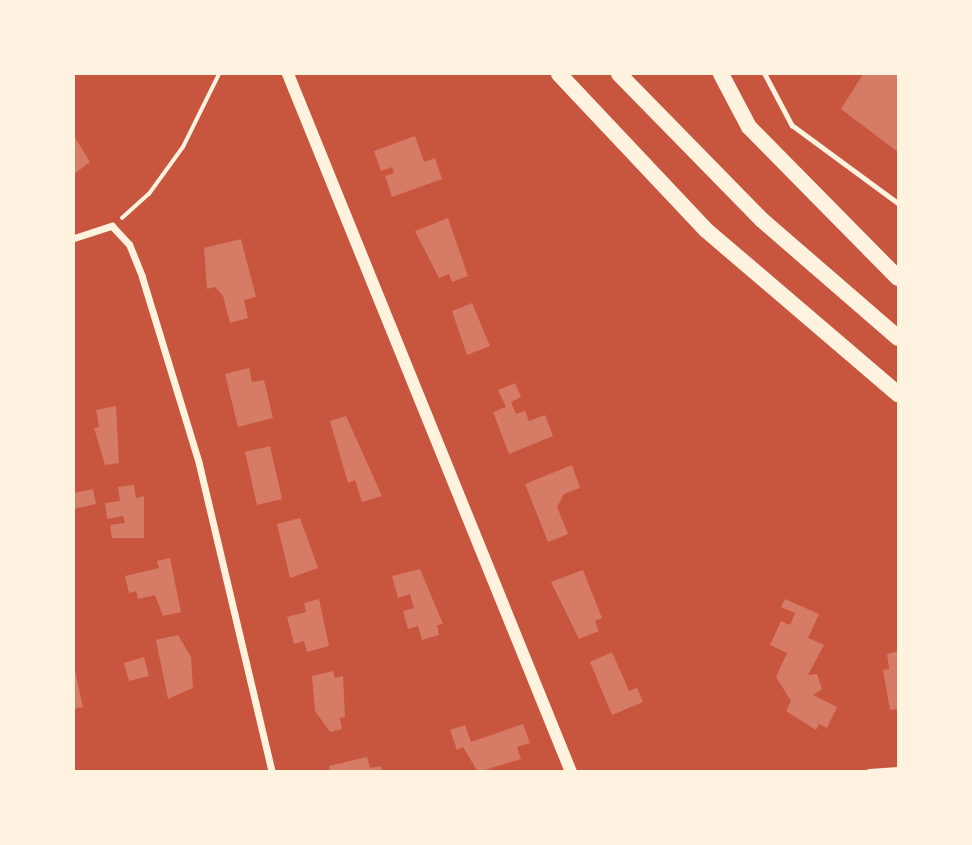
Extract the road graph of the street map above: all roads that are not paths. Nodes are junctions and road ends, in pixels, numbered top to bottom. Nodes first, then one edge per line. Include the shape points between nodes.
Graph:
1 (288, 74) edge
2 (559, 74) edge
3 (619, 74) edge
4 (721, 74) edge
5 (765, 74) edge
6 (898, 203) edge
7 (74, 238) edge
8 (898, 278) edge
9 (898, 338) edge
10 (898, 394) edge
11 (898, 770) edge
12 (272, 772) edge
13 (571, 772) edge
14 (869, 772) edge

1 - 13 main road
2 - 10 highway via 706,230
3 - 9 highway via 746,205
4 - 8 highway via 749,127
5 - 6 lane via 792,125
7 - 12 street via 112,226 129,244 142,277 199,464
11 - 14 street

